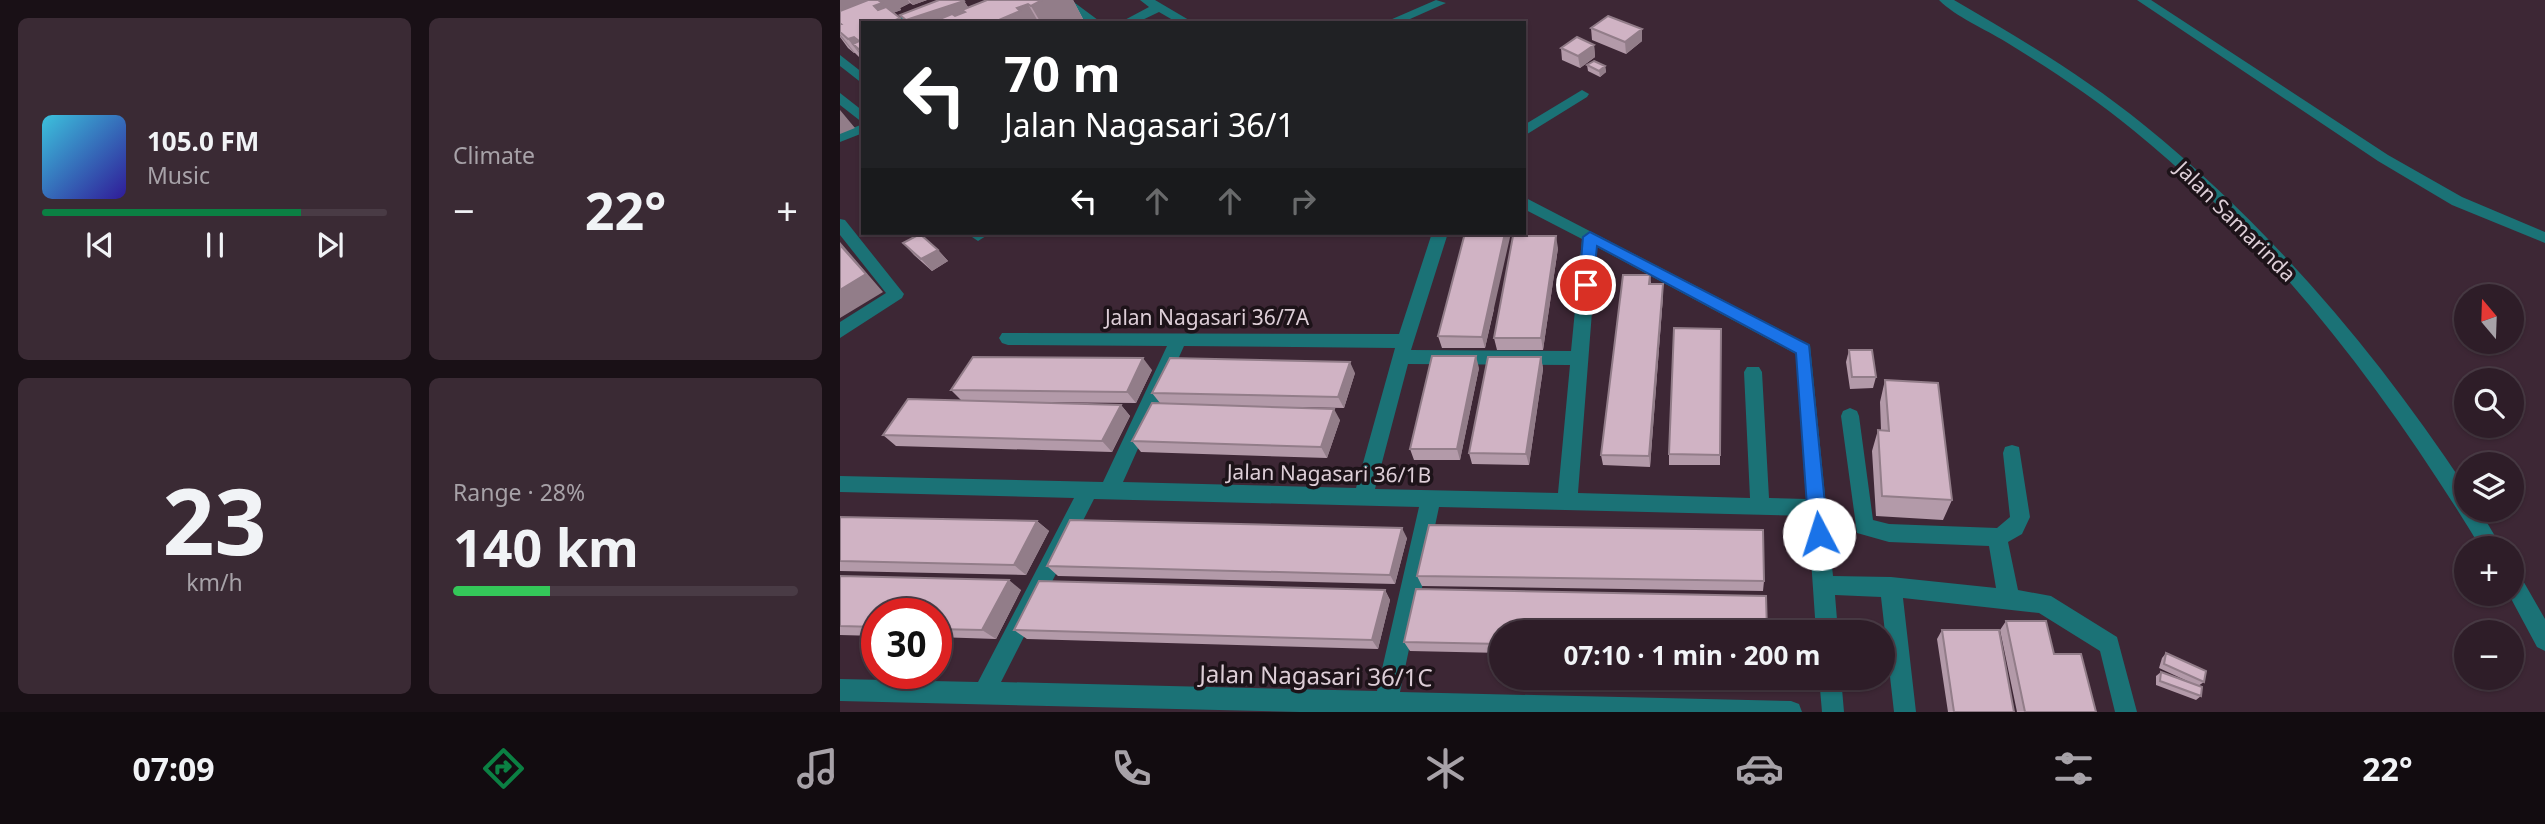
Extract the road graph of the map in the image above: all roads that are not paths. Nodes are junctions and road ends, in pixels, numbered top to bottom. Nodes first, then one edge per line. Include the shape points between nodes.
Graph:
1 (951, 0) edge
2 (1063, 0) edge
3 (1146, 0) edge
4 (1945, 0) edge
5 (2143, 0) edge
6 (1440, 3) dead end
7 (1159, 7) junction
8 (896, 21) edge
9 (1093, 21) edge
10 (1129, 21) edge
11 (1184, 21) edge
12 (1394, 21) edge
13 (840, 59) edge
14 (861, 78) edge
15 (1582, 94) dead end
16 (840, 97) edge
17 (861, 117) edge
18 (861, 129) edge
19 (1526, 131) edge
20 (840, 138) edge
21 (1526, 203) edge
22 (840, 224) edge
23 (2544, 234) edge
24 (1439, 235) edge
25 (1590, 237) junction
26 (840, 331) edge
27 (1008, 338) dead end
28 (1179, 340) junction
29 (1403, 349) junction
30 (1580, 358) junction
31 (1753, 372) dead end
32 (1850, 416) dead end
33 (2012, 453) dead end
34 (840, 484) edge
35 (2454, 488) edge
36 (1098, 491) junction
37 (1363, 497) junction
38 (1431, 499) junction
39 (1567, 502) junction
40 (1759, 507) junction
41 (1816, 508) junction
42 (1997, 537) junction
43 (1823, 585) junction
44 (1891, 587) junction
45 (2008, 599) junction
46 (2524, 602) edge
47 (1826, 620) edge
48 (2545, 640) edge
49 (840, 690) edge
50 (1831, 690) edge
51 (984, 693) junction
52 (1087, 705) edge
53 (1385, 707) edge
54 (1790, 712) edge
55 (1833, 712) edge
56 (1905, 712) edge
57 (2126, 712) edge

1 - 8 street
2 - 9 street
3 - 7 street
4 - 35 street, Jalan Samarinda via 2082,86 2172,158 2254,235 2347,337
5 - 23 street via 2383,158 2458,201
6 - 12 street
7 - 10 street
7 - 11 street
13 - 14 street
15 - 19 street
16 - 17 street
18 - 20 street
21 - 25 street
22 - 26 street via 896,294
24 - 29 street
25 - 30 street
25 - 41 street via 1804,350
27 - 28 street, Jalan Nagasari 36/7A
28 - 29 street, Jalan Nagasari 36/7A
28 - 36 street
29 - 30 street, Jalan Nagasari 36/7A
29 - 37 street
30 - 39 street
31 - 40 street
32 - 42 street via 1864,527 1889,533
33 - 42 street via 2020,517 2011,532
34 - 36 street, Jalan Nagasari 36/1B
36 - 37 street, Jalan Nagasari 36/1B
36 - 51 street
37 - 38 street, Jalan Nagasari 36/1B
38 - 39 street, Jalan Nagasari 36/1B
38 - 53 street
39 - 40 street, Jalan Nagasari 36/1B
40 - 41 street, Jalan Nagasari 36/1B
41 - 43 street
42 - 45 street
43 - 44 street
43 - 47 street
44 - 45 street
44 - 56 street
45 - 57 street via 2043,603 2109,645
46 - 48 street
49 - 51 street, Jalan Nagasari 36/1C
50 - 55 street
51 - 52 street, Jalan Nagasari 36/1C
52 - 53 street, Jalan Nagasari 36/1C
53 - 54 street, Jalan Nagasari 36/1C

